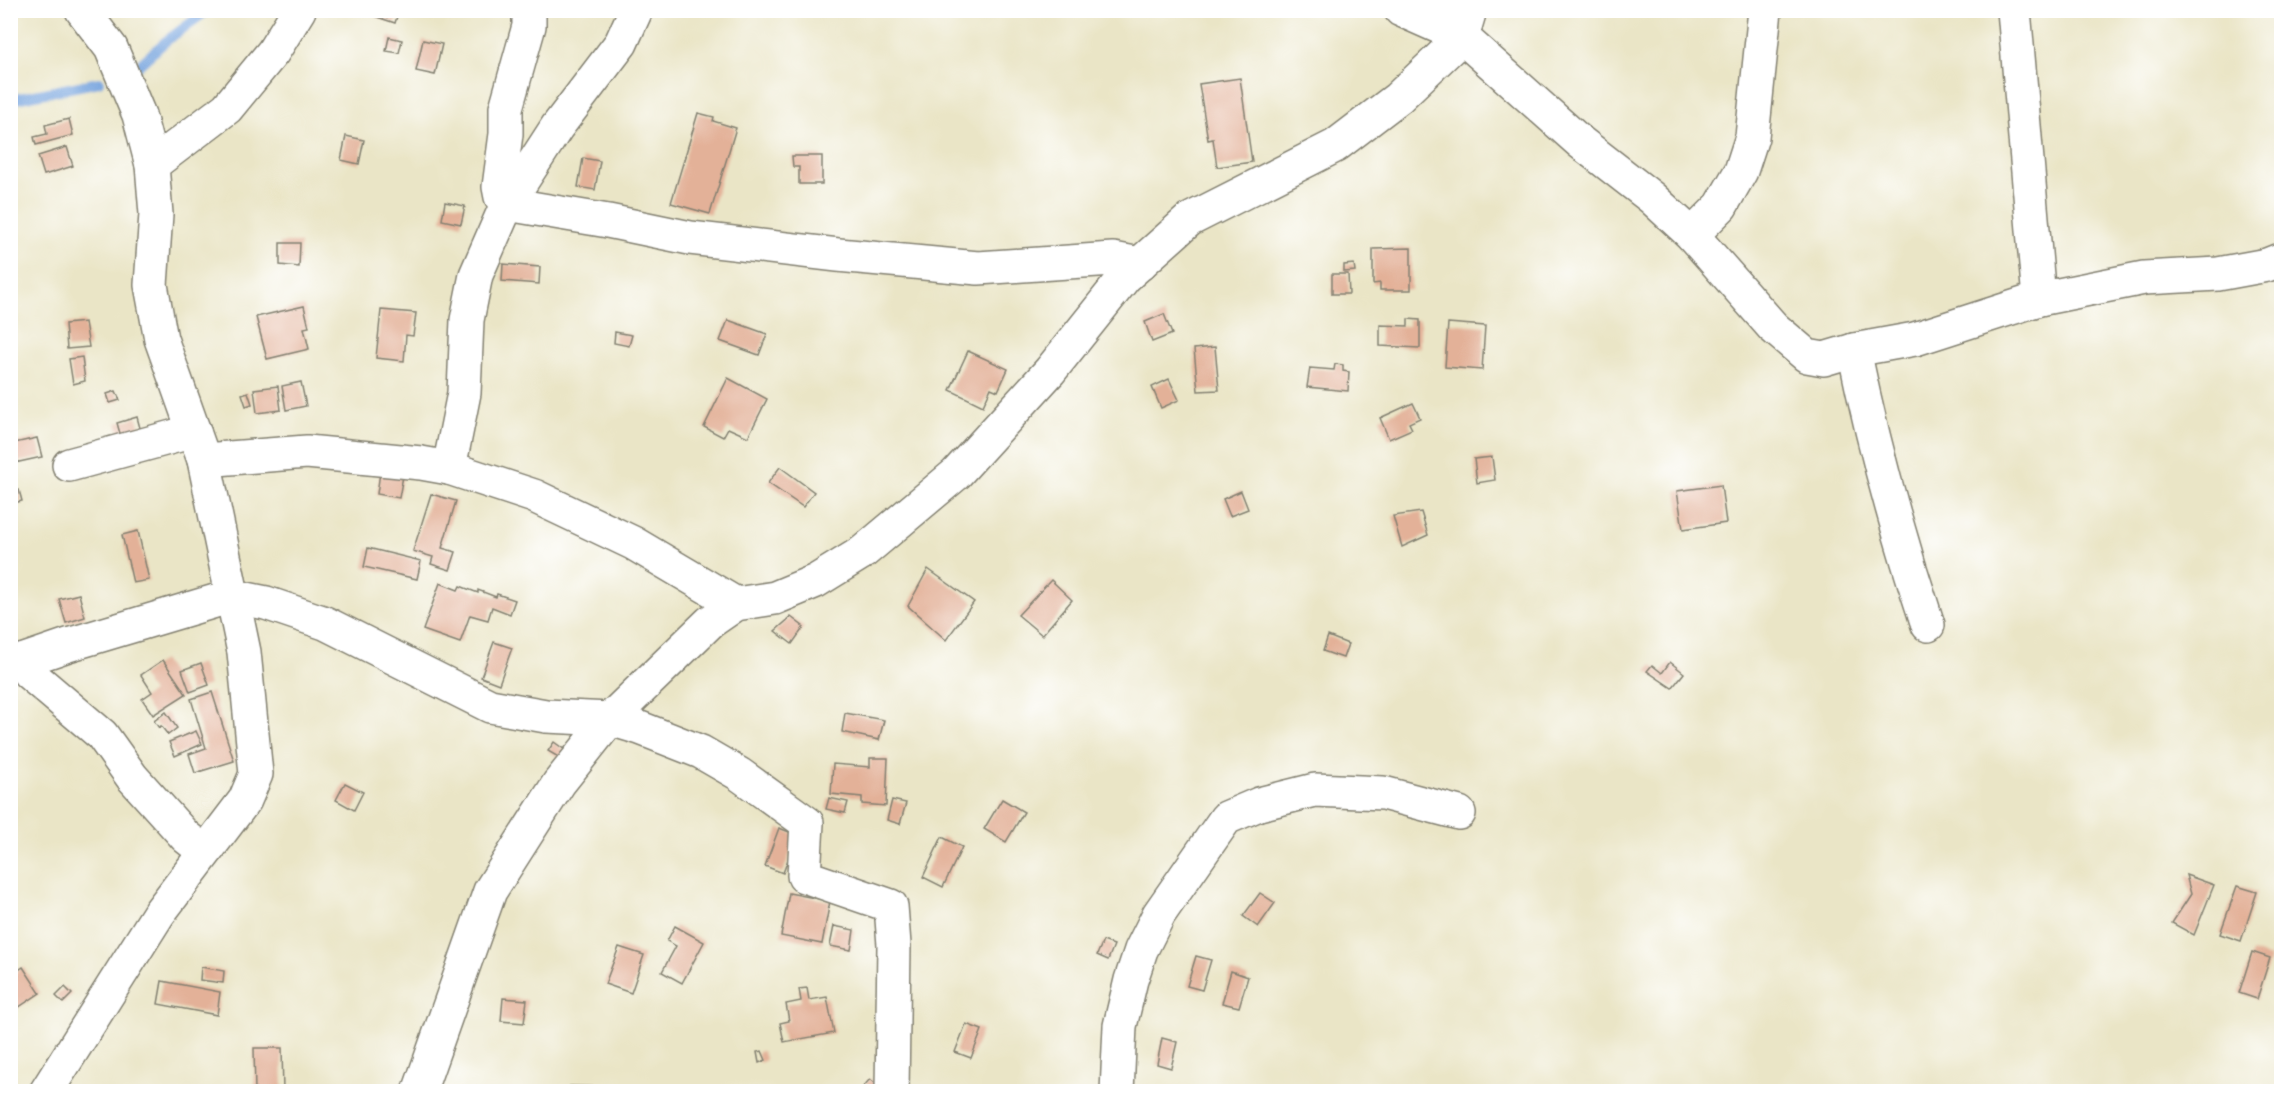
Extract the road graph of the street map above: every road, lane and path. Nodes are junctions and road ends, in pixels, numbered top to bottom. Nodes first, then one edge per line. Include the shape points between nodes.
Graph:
1 (82, 10) edge
2 (299, 10) edge
3 (530, 10) edge
4 (636, 10) edge
5 (1401, 10) edge
6 (1765, 10) edge
7 (2014, 10) edge
8 (1466, 24) edge
9 (152, 165) junction
10 (509, 202) junction
11 (1692, 235) junction
12 (2282, 259) edge
13 (1140, 264) junction
14 (2039, 299) junction
15 (1854, 350) junction
16 (199, 446) junction
17 (69, 465) dead end
18 (449, 468) junction
19 (232, 596) junction
20 (736, 604) junction
21 (1928, 625) dead end
22 (16, 663) edge
23 (610, 719) junction
24 (1459, 813) dead end
25 (205, 852) junction
26 (46, 1092) edge
27 (419, 1092) edge
28 (892, 1092) edge
29 (1117, 1092) edge

1 - 9 street via 111,48 139,115
2 - 9 street via 273,52 227,108
3 - 10 street via 506,108 499,187 501,197
4 - 10 street via 621,43 557,127
5 - 8 street
6 - 11 street via 1752,137 1741,171 1721,206
7 - 14 street
8 - 11 street via 1580,142
8 - 13 street via 1398,98 1335,146 1189,220
9 - 16 street via 156,214 151,285 161,339
10 - 13 street via 690,238 838,255 978,268 1113,259
10 - 18 street via 476,275 467,320 464,393
11 - 15 street via 1773,327 1807,357 1824,359
12 - 14 street via 2218,274 2144,278
13 - 20 street via 956,474 863,552 816,581 775,598
14 - 15 street via 1915,339
15 - 21 street via 1870,425
16 - 17 street
16 - 18 street via 307,452
16 - 19 street
18 - 20 street via 564,510 633,543
19 - 22 street
19 - 23 street via 325,623 490,706 546,716
19 - 25 street via 244,652 256,774 245,800
20 - 23 street via 710,622
22 - 25 street via 102,735 132,777 186,837
23 - 27 street via 559,783 490,891
23 - 28 street via 701,752 739,774 807,824 804,876 891,906
24 - 29 street via 1383,793 1315,790 1259,804 1226,818 1159,914 1141,950 1120,1026
25 - 26 street via 159,913

